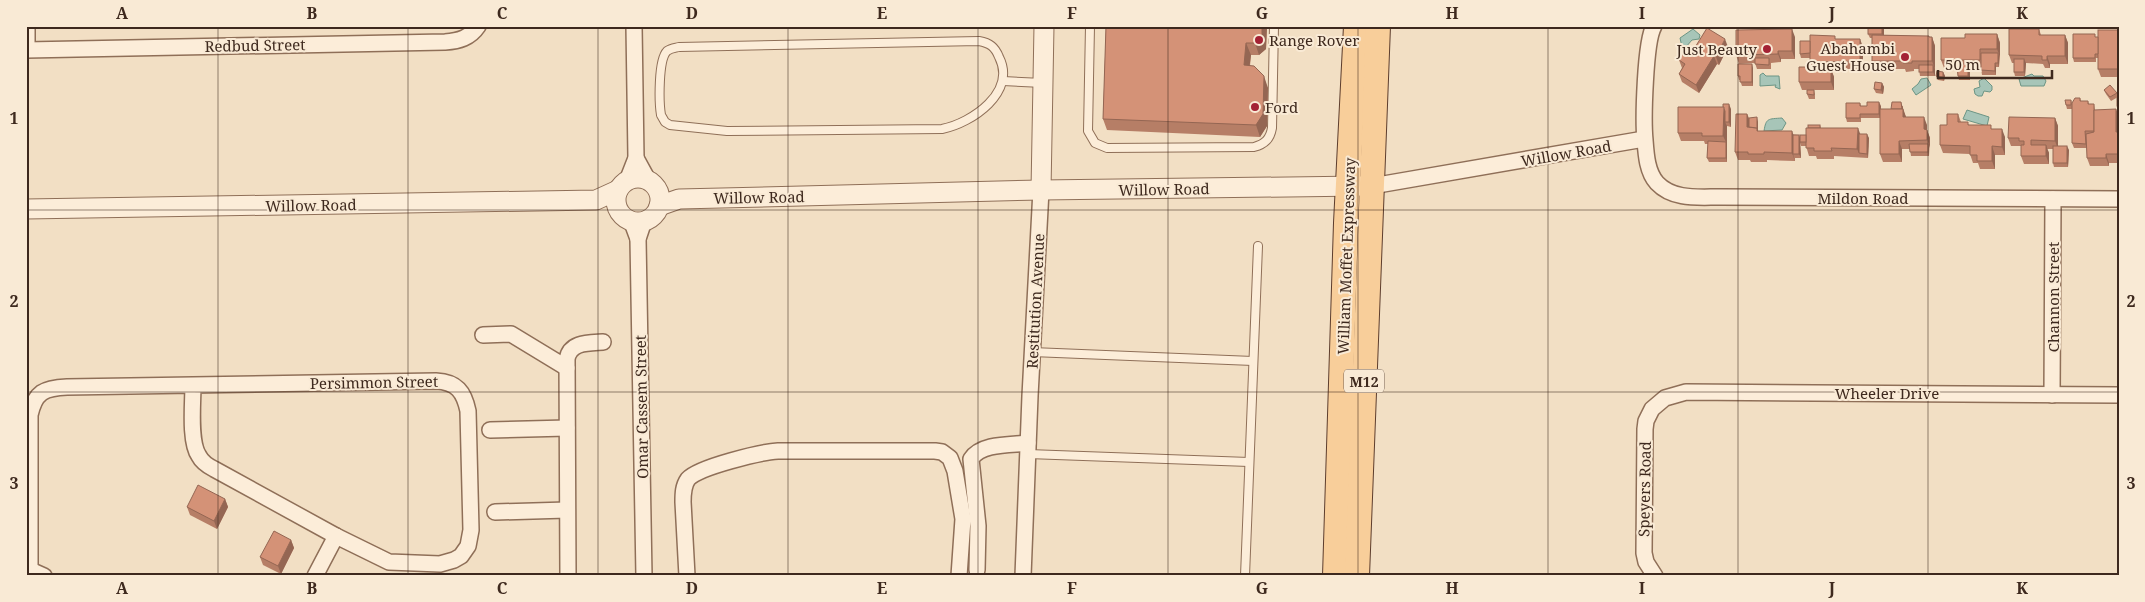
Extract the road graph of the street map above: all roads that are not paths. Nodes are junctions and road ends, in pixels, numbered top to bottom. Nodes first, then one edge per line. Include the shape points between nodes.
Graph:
1 (27, 26) edge
2 (478, 26) edge
3 (634, 26) edge
4 (1044, 26) edge
5 (1090, 26) edge
6 (1274, 26) edge
7 (1356, 26) edge
8 (1378, 26) edge
9 (1654, 26) edge
10 (27, 50) edge
11 (1003, 81) junction
12 (1043, 83) junction
13 (1644, 139) junction
14 (636, 158) junction
15 (622, 185) junction
16 (1348, 186) junction
17 (1372, 186) junction
18 (1041, 190) junction
19 (655, 193) junction
20 (2053, 199) junction
21 (2119, 199) edge
22 (596, 200) junction
23 (26, 209) edge
24 (631, 217) junction
25 (1258, 246) dead end
26 (483, 335) dead end
27 (603, 342) dead end
28 (1032, 352) junction
29 (1253, 361) junction
30 (567, 368) junction
31 (193, 385) junction
32 (2052, 395) junction
33 (2119, 395) edge
34 (1658, 403) joint
35 (567, 428) junction
36 (490, 430) dead end
37 (1028, 448) junction
38 (1249, 462) junction
39 (567, 510) junction
40 (495, 512) dead end
41 (336, 536) junction
42 (977, 570) dead end
43 (34, 571) edge
44 (315, 576) edge
45 (568, 576) edge
46 (644, 576) edge
47 (687, 576) edge
48 (959, 576) edge
49 (1023, 576) edge
50 (1245, 576) edge
51 (1336, 576) edge
52 (1357, 576) edge
53 (1655, 576) edge

1 - 10 street
2 - 10 street, Redbud Street via 462,39 445,42
3 - 14 street
4 - 12 street, Restitution Avenue
5 - 6 lane via 1088,130 1095,143 1107,148 1254,147 1266,142 1272,128
7 - 16 main road, William Moffet Expressway / M12
8 - 17 main road, William Moffet Expressway / M12
9 - 13 street, Mildon Road via 1647,52
11 - 11 lane via 1002,61 997,52 993,46 979,41 686,46 672,49 663,57 661,110 663,119 670,125 711,131 942,129 956,127 976,115 987,106
11 - 12 lane
12 - 18 street, Restitution Avenue
13 - 17 street, Willow Road
13 - 20 street, Mildon Road via 1651,174 1664,189 1679,195
14 - 15 street
14 - 19 street
15 - 19 street via 637,178
15 - 22 street, Willow Road
15 - 24 street via 616,200
16 - 17 street, Willow Road
16 - 18 street, Willow Road
16 - 51 main road, William Moffet Expressway / M12
17 - 52 main road, William Moffet Expressway / M12
18 - 19 street, Willow Road via 679,199
18 - 28 street, Restitution Avenue
19 - 24 street via 651,218
20 - 21 street, Mildon Road
20 - 32 street, Channon Street
22 - 23 street, Willow Road
22 - 24 street, Willow Road
24 - 46 street, Omar Cassem Street via 638,239
25 - 29 lane
26 - 30 street via 511,334
27 - 30 street via 571,349
28 - 29 lane
28 - 37 street, Restitution Avenue
29 - 38 lane
30 - 35 street
31 - 41 street, Persimmon Street via 194,442 199,457 214,469
31 - 41 street, Persimmon Street via 444,381 458,387 466,398 468,411 471,538 464,552 454,560 440,564 398,563 379,558
31 - 43 street, Persimmon Street via 67,387 40,393 30,415
32 - 33 street, Wheeler Drive
32 - 34 street, Wheeler Drive via 1686,392 1672,394
34 - 53 street, Speyers Road via 1649,415 1645,429 1644,553
35 - 36 street
35 - 39 street
37 - 38 lane
37 - 42 street via 987,448 975,453 971,459 978,526
37 - 49 street, Restitution Avenue
38 - 50 lane
39 - 40 street
39 - 45 street
41 - 44 street
47 - 48 street via 683,490 686,481 699,472 767,451 942,452 950,458 955,472 963,519

